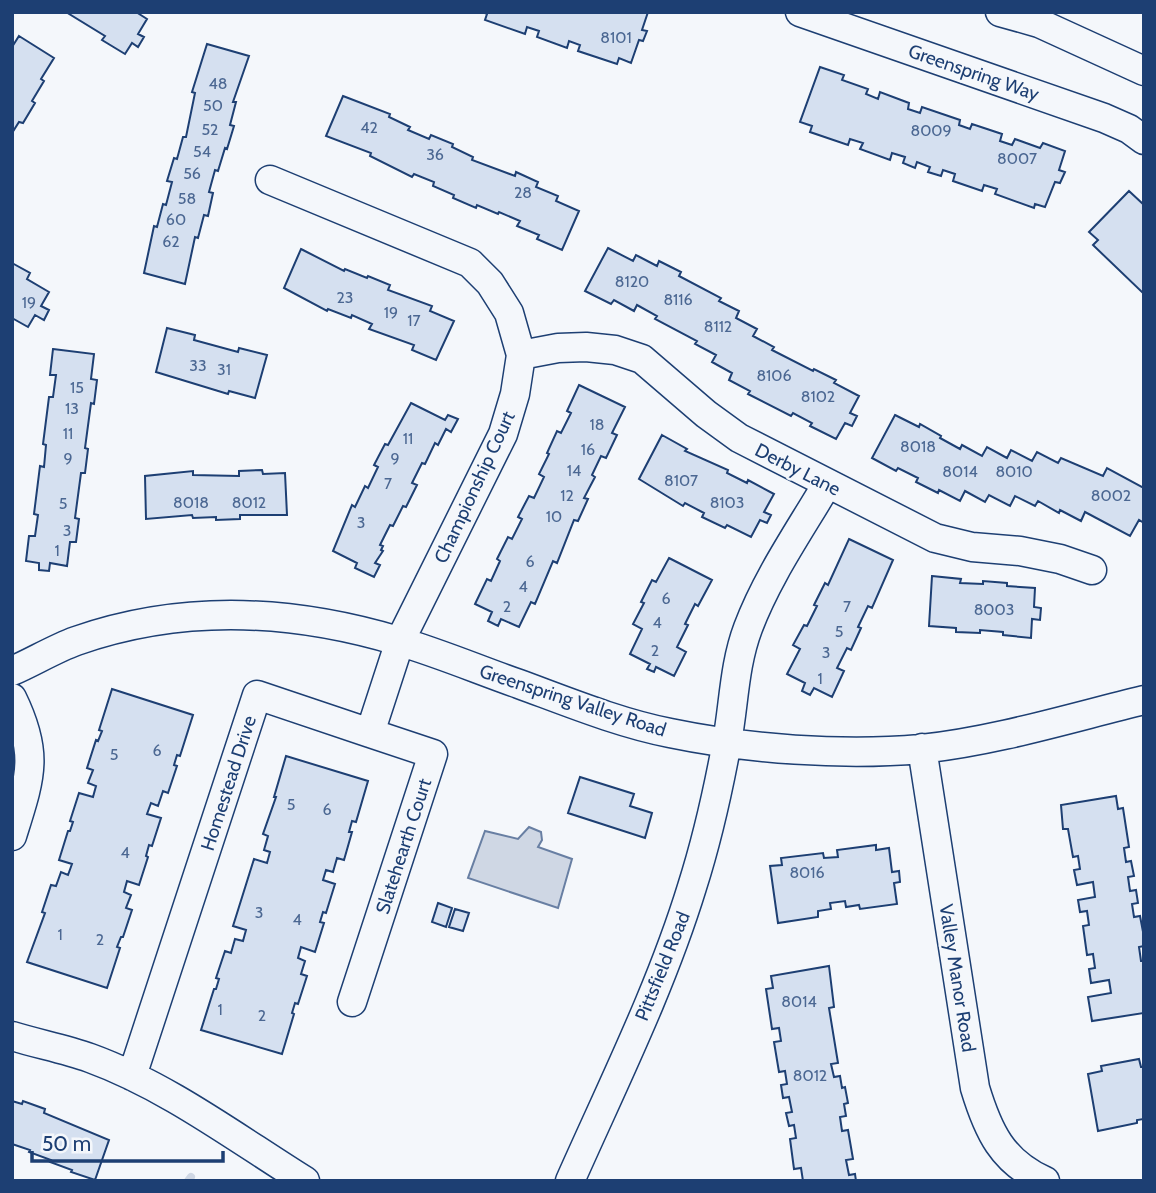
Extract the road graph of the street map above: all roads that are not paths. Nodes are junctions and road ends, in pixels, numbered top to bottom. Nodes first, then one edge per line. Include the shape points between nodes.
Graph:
1 (800, 12) edge
2 (1000, 12) edge
3 (1144, 71) edge
4 (1144, 141) edge
5 (270, 180) dead end
6 (521, 355) junction
7 (827, 484) junction
8 (1092, 570) dead end
9 (400, 641) junction
10 (12, 671) edge
11 (12, 698) edge
12 (1144, 700) edge
13 (370, 733) junction
14 (727, 742) junction
15 (922, 748) junction
16 (12, 836) edge
17 (352, 1002) dead end
18 (12, 1036) edge
19 (132, 1076) junction
20 (305, 1181) edge
21 (570, 1181) edge
22 (1045, 1181) edge

1 - 4 street, Greenspring Way via 1104,118
2 - 3 street via 1039,23
5 - 6 street, Championship Court via 470,263 509,313
6 - 7 street, Derby Lane via 586,347 642,359 739,438
6 - 9 street, Championship Court via 503,434
7 - 8 street, Derby Lane via 935,538 1033,553
7 - 14 street, Pittsfield Road via 748,628 737,664
9 - 10 street, Greenspring Valley Road via 306,619 213,614 110,631 72,642
9 - 13 street
9 - 14 street, Greenspring Valley Road via 597,712 668,733
11 - 16 street via 30,753 26,792
12 - 15 street, Greenspring Valley Road via 993,737
13 - 17 street, Slatehearth Court via 433,754
13 - 19 street, Homestead Drive via 257,695
14 - 15 street, Greenspring Valley Road via 862,752
14 - 21 street, Pittsfield Road via 704,846 672,947
15 - 22 street, Valley Manor Road via 975,1088 997,1142 1010,1159
18 - 19 street
19 - 20 street

